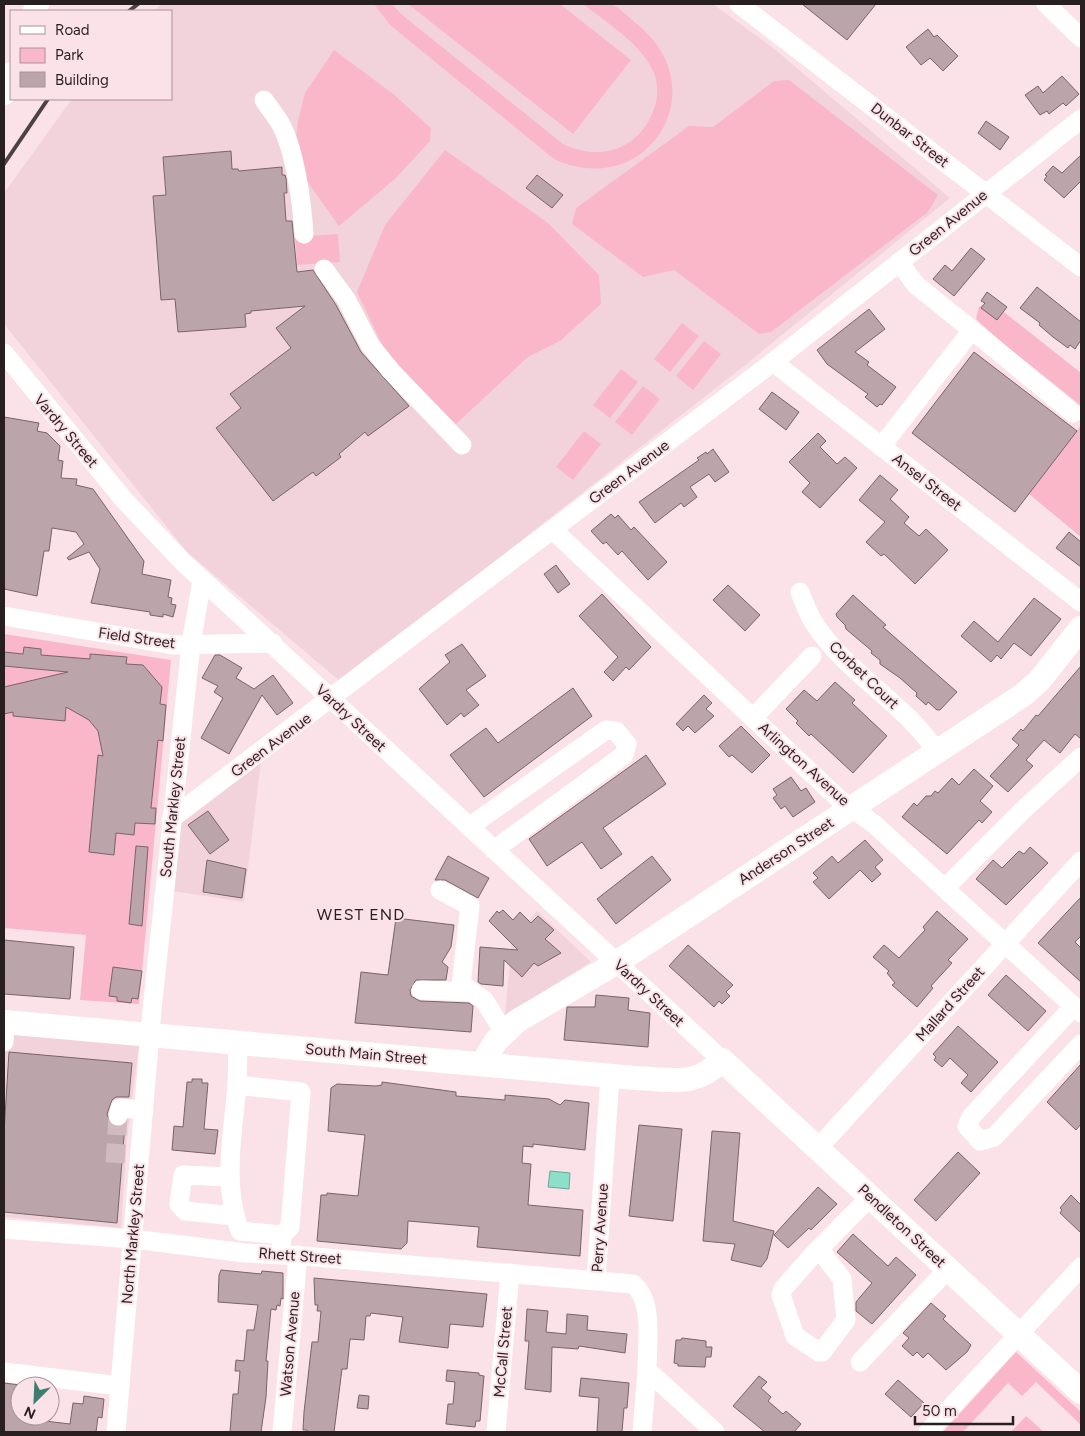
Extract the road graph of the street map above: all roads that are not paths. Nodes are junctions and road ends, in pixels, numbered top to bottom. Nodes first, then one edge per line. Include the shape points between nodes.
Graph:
1 (739, 4) edge
2 (1046, 4) edge
3 (1081, 38) edge
4 (264, 100) dead end
5 (1081, 118) edge
6 (984, 194) junction
7 (304, 234) dead end
8 (899, 262) junction
9 (1081, 267) edge
10 (324, 269) dead end
11 (972, 330) junction
12 (4, 354) edge
13 (773, 362) junction
14 (1073, 413) dead end
15 (462, 446) dead end
16 (881, 446) junction
17 (553, 530) junction
18 (202, 580) junction
19 (800, 592) dead end
20 (1081, 602) edge
21 (4, 616) edge
22 (1081, 628) edge
23 (191, 644) junction
24 (272, 644) junction
25 (812, 656) dead end
26 (331, 700) junction
27 (753, 718) junction
28 (937, 752) junction
29 (1081, 757) edge
30 (852, 808) junction
31 (171, 819) junction
32 (469, 827) junction
33 (494, 850) junction
34 (1081, 861) edge
35 (945, 888) junction
36 (440, 890) dead end
37 (1005, 944) junction
38 (616, 963) junction
39 (421, 990) dead end
40 (470, 992) junction
41 (1077, 1009) edge
42 (4, 1028) edge
43 (504, 1032) junction
44 (150, 1035) junction
45 (238, 1043) junction
46 (1081, 1044) edge
47 (722, 1060) junction
48 (482, 1064) junction
49 (610, 1076) junction
50 (237, 1085) junction
51 (144, 1110) junction
52 (118, 1116) dead end
53 (818, 1148) junction
54 (230, 1177) junction
55 (871, 1196) junction
56 (234, 1216) junction
57 (9, 1224) edge
58 (246, 1231) junction
59 (282, 1235) junction
60 (133, 1240) junction
61 (820, 1250) junction
62 (245, 1253) junction
63 (290, 1255) junction
64 (1081, 1267) edge
65 (948, 1269) junction
66 (510, 1272) junction
67 (596, 1280) junction
68 (1019, 1335) junction
69 (860, 1362) dead end
70 (647, 1370) junction
71 (4, 1372) edge
72 (1079, 1384) edge
73 (120, 1386) junction
74 (116, 1432) edge
75 (282, 1432) edge
76 (496, 1432) edge
77 (642, 1432) edge
78 (714, 1432) edge
79 (928, 1432) edge

1 - 6 street, Dunbar Street
2 - 3 street
4 - 7 street via 281,124 290,148 302,203
5 - 6 street, Green Avenue
6 - 8 street, Green Avenue
6 - 9 street, Dunbar Street
8 - 11 street via 916,285
8 - 13 street, Green Avenue
10 - 15 street via 346,299 370,345 391,372
11 - 14 street
11 - 16 street
12 - 18 street, Vardry Street via 124,500
13 - 16 street, Ansel Street
13 - 17 street, Green Avenue
16 - 20 street, Ansel Street
17 - 26 street, Green Avenue
17 - 27 street, Arlington Avenue
18 - 23 street, South Markley Street
18 - 24 street, Vardry Street
19 - 28 street, Corbet Court via 813,622 846,662 921,729
21 - 23 street, Field Street via 173,645
22 - 28 main road, Anderson Street via 1039,681 1023,695
23 - 24 street, Field Street
23 - 31 street, South Markley Street
24 - 26 street, Vardry Street
25 - 27 street
26 - 31 street, Green Avenue
26 - 32 street, Vardry Street
27 - 30 street, Arlington Avenue
28 - 30 main road, Anderson Street
29 - 35 street
30 - 35 street, Arlington Avenue
30 - 38 main road, Anderson Street
31 - 44 street, South Markley Street
32 - 33 street, Vardry Street
32 - 33 street via 606,730 616,731 627,744 624,754
33 - 38 street, Vardry Street
34 - 37 street, Mallard Street
35 - 37 street, Arlington Avenue
36 - 40 street via 470,906 461,984
37 - 41 street, Arlington Avenue
37 - 53 street, Mallard Street
38 - 43 main road, Anderson Street via 517,1021
38 - 47 street, Vardry Street
39 - 40 street
40 - 43 street via 484,1000
41 - 46 street via 971,1118 967,1126 980,1141 994,1137
42 - 44 main road, South Main Street
43 - 48 main road, Anderson Street
44 - 45 main road, South Main Street
44 - 51 street, North Markley Street
45 - 48 main road, South Main Street
45 - 50 street
47 - 49 main road, South Main Street via 711,1072 695,1079
47 - 53 main road, Pendleton Street
48 - 49 main road, South Main Street
49 - 67 street, Perry Avenue
50 - 54 street
50 - 59 street, Watson Avenue via 301,1092 290,1227
51 - 52 street via 124,1107 120,1108
51 - 60 street, North Markley Street via 132,1144
53 - 55 main road, Pendleton Street
54 - 56 street
54 - 56 street via 183,1175 179,1204 185,1211
55 - 61 street
55 - 65 main road, Pendleton Street
56 - 58 street via 240,1231
57 - 60 street, Rhett Street
58 - 59 street
58 - 62 street
59 - 63 street, Watson Avenue
60 - 62 street, Rhett Street
60 - 73 street, North Markley Street
61 - 61 street via 781,1295 794,1336 822,1352 846,1320 842,1279
62 - 63 street, Rhett Street
63 - 66 street, Rhett Street
63 - 75 street, Watson Avenue
64 - 68 street
65 - 68 main road, Pendleton Street
65 - 69 street
66 - 67 street, Rhett Street
66 - 76 street, McCall Street
67 - 70 street, Perry Avenue via 633,1284 642,1293 647,1307
68 - 72 main road, Pendleton Street
68 - 79 street
70 - 77 street, Perry Avenue
70 - 78 street
71 - 73 street
73 - 74 street, North Markley Street

